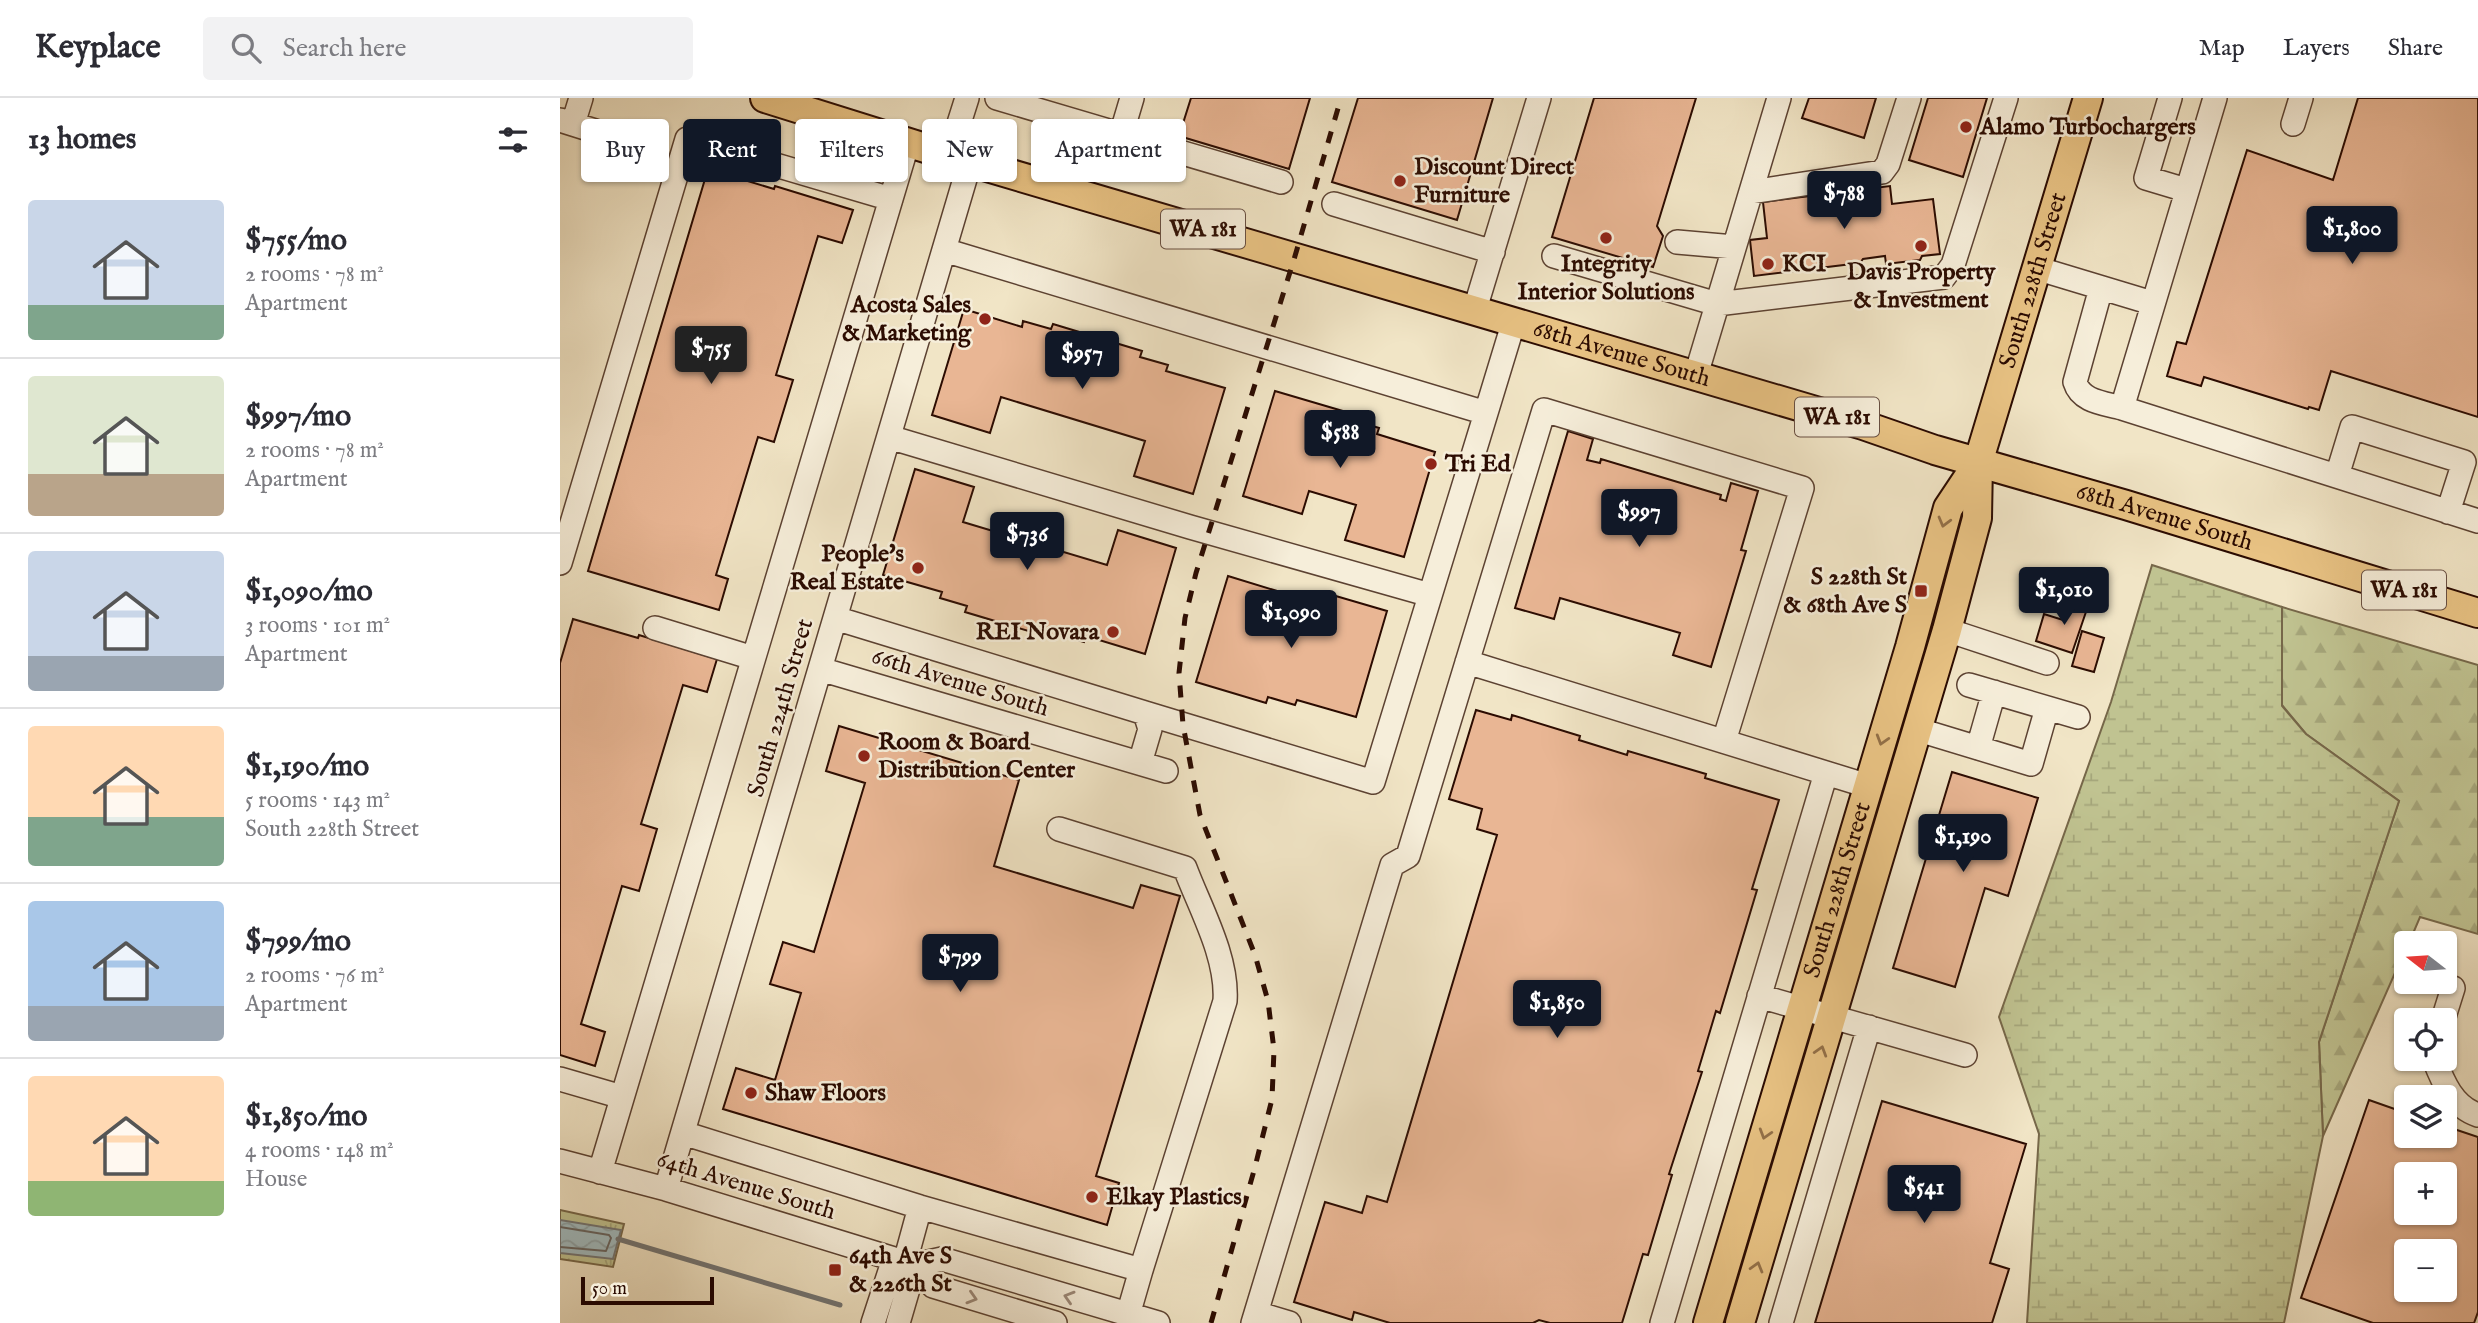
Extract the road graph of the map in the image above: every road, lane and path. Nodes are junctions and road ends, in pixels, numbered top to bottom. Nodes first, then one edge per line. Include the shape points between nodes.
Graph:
1 (581, 98) edge
2 (765, 98) edge
3 (967, 98) edge
4 (997, 98) edge
5 (1132, 98) edge
6 (1539, 98) edge
7 (1779, 98) edge
8 (1909, 98) edge
9 (2006, 98) edge
10 (2088, 98) edge
11 (2170, 98) edge
12 (2215, 98) edge
13 (2301, 98) edge
14 (833, 119) edge
15 (965, 119) edge
16 (1067, 119) edge
17 (1126, 119) edge
18 (2293, 124) dead end
19 (576, 125) edge
20 (908, 142) edge
21 (922, 146) edge
22 (1186, 154) edge
23 (1017, 175) edge
24 (896, 182) edge
25 (956, 182) edge
26 (1280, 182) dead end
27 (2186, 190) junction
28 (1751, 192) junction
29 (891, 200) junction
30 (1334, 204) dead end
31 (1677, 242) dead end
32 (1734, 247) junction
33 (944, 250) junction
34 (1493, 252) junction
35 (1554, 256) dead end
36 (2036, 268) junction
37 (2101, 288) junction
38 (2152, 303) junction
39 (1717, 304) junction
40 (1475, 309) junction
41 (1514, 321) junction
42 (1696, 375) junction
43 (2122, 408) junction
44 (1486, 413) junction
45 (889, 437) junction
46 (1978, 463) junction
47 (2337, 476) junction
48 (2448, 512) junction
49 (2478, 521) edge
50 (560, 563) edge
51 (1430, 595) junction
52 (2478, 613) edge
53 (835, 618) junction
54 (656, 628) dead end
55 (1947, 631) junction
56 (753, 658) junction
57 (1467, 662) junction
58 (2047, 663) dead end
59 (820, 669) junction
60 (1969, 685) dead end
61 (1994, 692) junction
62 (2047, 708) junction
63 (1144, 713) junction
64 (2078, 717) dead end
65 (1919, 730) junction
66 (1724, 741) junction
67 (1978, 748) junction
68 (1140, 764) junction
69 (1166, 771) dead end
70 (1826, 773) junction
71 (1868, 786) junction
72 (1059, 829) dead end
73 (1759, 996) junction
74 (1803, 1008) junction
75 (1832, 1017) junction
76 (1869, 1027) junction
77 (1965, 1055) dead end
78 (2439, 1071) edge
79 (560, 1079) edge
80 (622, 1097) junction
81 (2478, 1115) edge
82 (683, 1133) junction
83 (560, 1161) edge
84 (600, 1171) junction
85 (666, 1189) junction
86 (920, 1207) junction
87 (905, 1262) junction
88 (1141, 1270) junction
89 (1254, 1318) edge
90 (1130, 1319) edge
91 (873, 1323) edge
92 (898, 1323) edge
93 (1055, 1323) edge
94 (1158, 1323) edge
95 (1289, 1323) edge
96 (1662, 1323) edge
97 (1709, 1323) edge
98 (1740, 1323) edge
99 (1781, 1323) edge

1 - 19 street
2 - 14 main road, 68th Avenue South / WA 181
3 - 15 street, South 224th Street
4 - 16 street
5 - 17 street
6 - 34 street
7 - 28 street
8 - 28 street via 1882,172
9 - 39 street via 1953,265 1944,277
10 - 36 main road, South 228th Street
11 - 27 street via 2146,178
12 - 27 street
13 - 18 street
20 - 21 main road, 68th Avenue South / WA 181
22 - 26 street
23 - 40 main road, 68th Avenue South / WA 181
24 - 29 street
25 - 33 street, South 224th Street
27 - 38 street
28 - 32 street
29 - 50 street via 687,139
29 - 56 street
30 - 34 street
31 - 32 street
32 - 39 street
33 - 44 street
33 - 45 street, South 224th Street
34 - 40 street
35 - 39 street
36 - 37 street
36 - 46 main road, South 228th Street
37 - 38 street
37 - 43 street via 2075,382 2085,398
38 - 43 street
39 - 42 street
40 - 41 main road, 68th Avenue South / WA 181
41 - 42 main road, 68th Avenue South / WA 181
41 - 44 street
42 - 46 main road, 68th Avenue South / WA 181
43 - 47 street
44 - 51 street
45 - 51 street
45 - 53 street, South 224th Street
46 - 52 main road, 68th Avenue South / WA 181
46 - 55 main road, South 228th Street via 1977,518
46 -> 71 main road, South 228th Street via 1948,508
47 - 48 street
47 - 48 street via 2352,427 2464,462
48 - 49 street
51 - 63 street via 1373,782
53 - 59 street, South 224th Street
53 - 63 street
54 - 56 street
55 - 58 street
55 - 65 main road, South 228th Street
56 - 80 street
57 - 66 street
57 - 66 street via 1544,410 1802,488
57 - 89 street via 1408,856 1392,865
59 - 68 street, 66th Avenue South
59 - 82 street, South 224th Street
60 - 61 street
61 - 62 street
61 - 67 street
62 - 64 street
62 - 67 street via 2031,764
63 - 68 street via 1150,729
65 - 67 street
65 - 75 main road, South 228th Street
66 - 70 street
68 - 69 street, 66th Avenue South
70 - 71 street
70 - 73 street
71 - 74 main road, South 228th Street
72 - 88 street via 1185,867 1226,984 1225,1001
73 - 74 street
73 - 96 street
74 - 75 street
74 -> 97 main road, South 228th Street
75 - 76 street
98 -> 75 main road, South 228th Street
76 - 77 street
76 - 99 street
78 - 81 street via 2464,1111
79 - 80 street
80 - 84 street
82 - 85 street, South 224th Street
82 - 86 street
83 - 84 street, 64th Avenue South
84 - 85 street, 64th Avenue South
85 - 87 street, 64th Avenue South
86 - 87 street
86 - 88 street
90 -> 87 street, 64th Avenue South via 942,1259
87 - 91 street
87 - 92 street
87 -> 93 street, 64th Avenue South via 933,1286
88 - 90 street
89 - 95 street
90 - 94 street, 64th Avenue South

